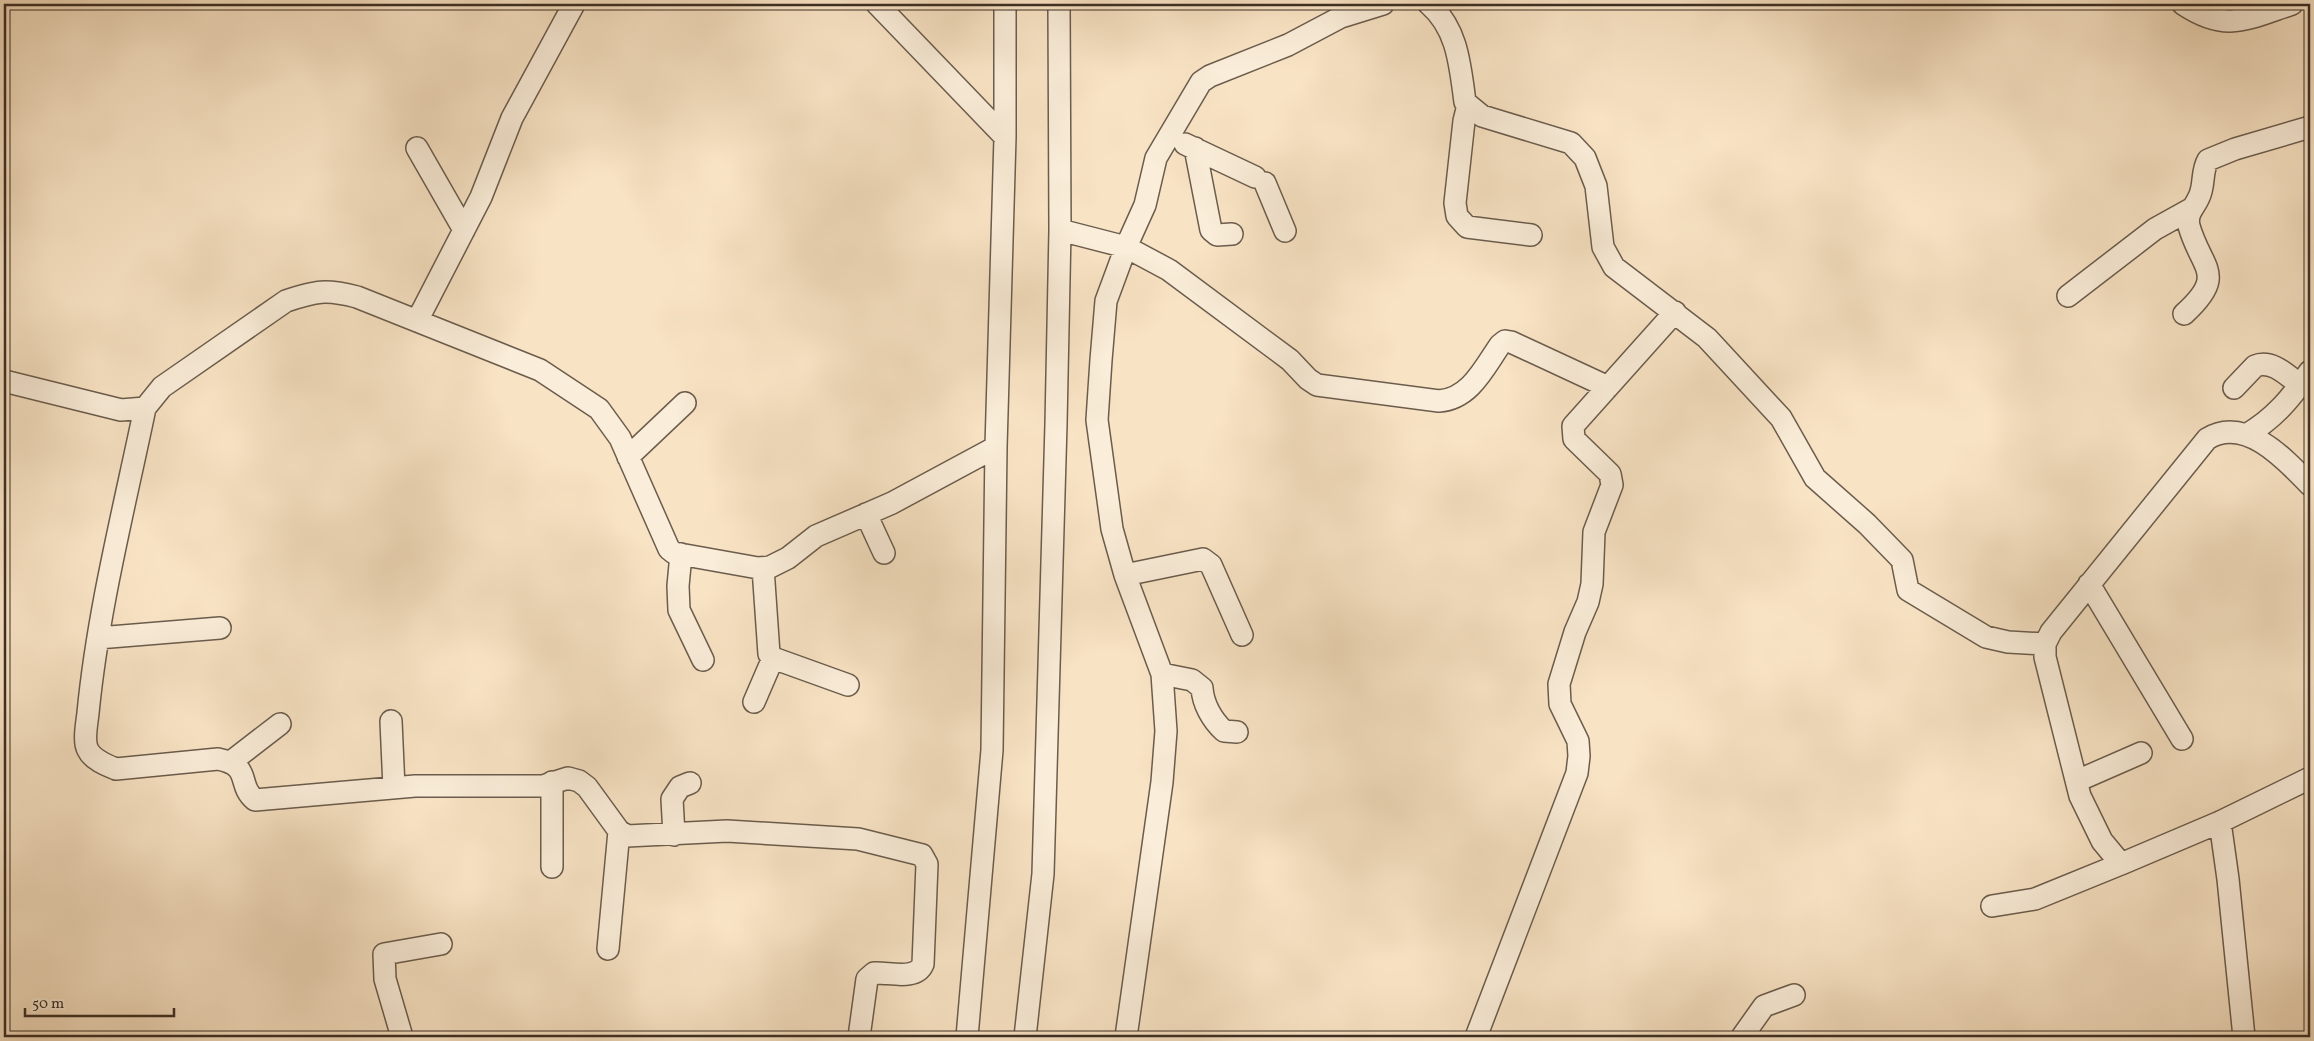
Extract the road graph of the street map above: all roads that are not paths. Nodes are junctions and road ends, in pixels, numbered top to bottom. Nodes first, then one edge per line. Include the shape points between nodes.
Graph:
1 (574, 4) edge
2 (877, 4) edge
3 (1004, 4) edge
4 (1060, 4) edge
5 (1383, 4) edge
6 (1429, 4) edge
7 (2182, 4) edge
8 (2292, 4) edge
9 (1468, 105) junction
10 (2310, 127) edge
11 (1168, 136) junction
12 (1005, 137) junction
13 (417, 148) dead end
14 (1195, 148) junction
15 (2191, 209) junction
16 (464, 230) junction
17 (1060, 230) junction
18 (1285, 231) dead end
19 (1232, 234) dead end
20 (1531, 236) dead end
21 (1126, 247) junction
22 (2068, 296) dead end
23 (1675, 312) junction
24 (2184, 314) dead end
25 (418, 321) junction
26 (2305, 378) edge
27 (4, 381) edge
28 (1608, 387) junction
29 (2234, 388) dead end
30 (685, 403) dead end
31 (145, 408) junction
32 (2246, 435) junction
33 (996, 447) junction
34 (628, 457) junction
35 (2310, 485) edge
36 (866, 514) junction
37 (884, 553) dead end
38 (681, 554) junction
39 (762, 568) junction
40 (1125, 575) junction
41 (2089, 584) junction
42 (220, 628) dead end
43 (1242, 635) dead end
44 (98, 638) junction
45 (2045, 644) junction
46 (773, 658) junction
47 (703, 660) dead end
48 (1162, 674) junction
49 (848, 686) dead end
50 (754, 702) dead end
51 (391, 721) dead end
52 (280, 724) dead end
53 (1237, 732) dead end
54 (2182, 739) dead end
55 (2141, 753) dead end
56 (232, 761) junction
57 (2310, 778) edge
58 (2076, 781) junction
59 (552, 782) junction
60 (690, 783) dead end
61 (394, 788) junction
62 (2220, 822) junction
63 (619, 831) junction
64 (674, 834) junction
65 (2121, 864) junction
66 (552, 867) dead end
67 (1992, 906) dead end
68 (441, 944) dead end
69 (608, 949) dead end
70 (1794, 996) dead end
71 (402, 1037) edge
72 (859, 1037) edge
73 (967, 1037) edge
74 (1025, 1037) edge
75 (1126, 1037) edge
76 (1476, 1037) edge
77 (1742, 1037) edge
78 (2244, 1037) edge

1 - 16 street via 512,118
2 - 12 street
3 - 12 street
4 - 17 street
5 - 11 street via 1342,17 1288,45 1210,76 1201,82
6 - 9 street via 1449,26 1456,44
7 - 8 street via 2199,15 2220,22 2241,21
9 - 20 street via 1455,203 1457,216 1467,227
9 - 23 street via 1482,116 1571,143 1586,158 1596,186 1607,258 1639,288
10 - 15 street via 2235,148 2208,160 2199,198
11 - 14 street
11 - 21 street via 1156,158 1145,205
12 - 33 street
13 - 16 street
14 - 18 street via 1260,180
14 - 19 street via 1211,230 1217,235
15 - 22 street via 2155,229
15 - 24 street via 2189,224 2209,271 2209,280 2202,295
16 - 25 street
17 - 21 street
17 - 74 street via 1043,874
21 - 28 street via 1201,292 1290,360 1317,385 1439,402 1449,400 1475,382 1500,345 1511,342
21 - 40 street via 1106,301 1097,420 1112,529
23 - 28 street
23 - 45 street via 1707,338 1780,418 1815,478 1898,554 1908,590 1986,637
25 - 31 street via 334,291 286,301 162,387
25 - 34 street via 540,370 599,409 620,438
26 - 29 street via 2260,364
26 - 32 street via 2266,423
27 - 31 street via 121,410
28 - 76 street via 1577,420 1572,432 1574,439 1610,474 1612,485 1594,532 1588,602 1575,632 1560,684 1560,704 1578,741 1577,773
30 - 34 street
31 - 44 street
32 - 35 street via 2281,454
32 - 41 street via 2216,433 2207,439
33 - 36 street
33 - 73 street via 992,750
34 - 38 street via 669,549
36 - 37 street
36 - 39 street via 816,536 788,558
38 - 39 street
38 - 47 street via 679,610
39 - 46 street via 769,654
40 - 43 street via 1203,559 1211,565
40 - 48 street
41 - 45 street
41 - 54 street
42 - 44 street
44 - 56 street via 86,732 90,754 116,770 218,759
45 - 58 street via 2048,674
46 - 49 street
46 - 50 street
48 - 53 street via 1192,680 1202,688 1203,700 1216,723 1224,731
48 - 75 street via 1166,730 1162,782
51 - 61 street
52 - 56 street
55 - 58 street
56 - 61 street via 239,767 255,800
57 - 62 street
58 - 65 street via 2102,841
59 - 61 street via 543,786
59 - 63 street via 568,778 588,787
59 - 66 street
60 - 64 street via 680,787 672,799
62 - 65 street
62 - 78 street
63 - 64 street via 638,837
63 - 69 street
64 - 72 street via 727,831 858,838 924,858 927,864 923,964 913,974 874,973 867,980
65 - 67 street via 2035,899
68 - 71 street via 384,954 385,979
70 - 77 street via 1764,1006

